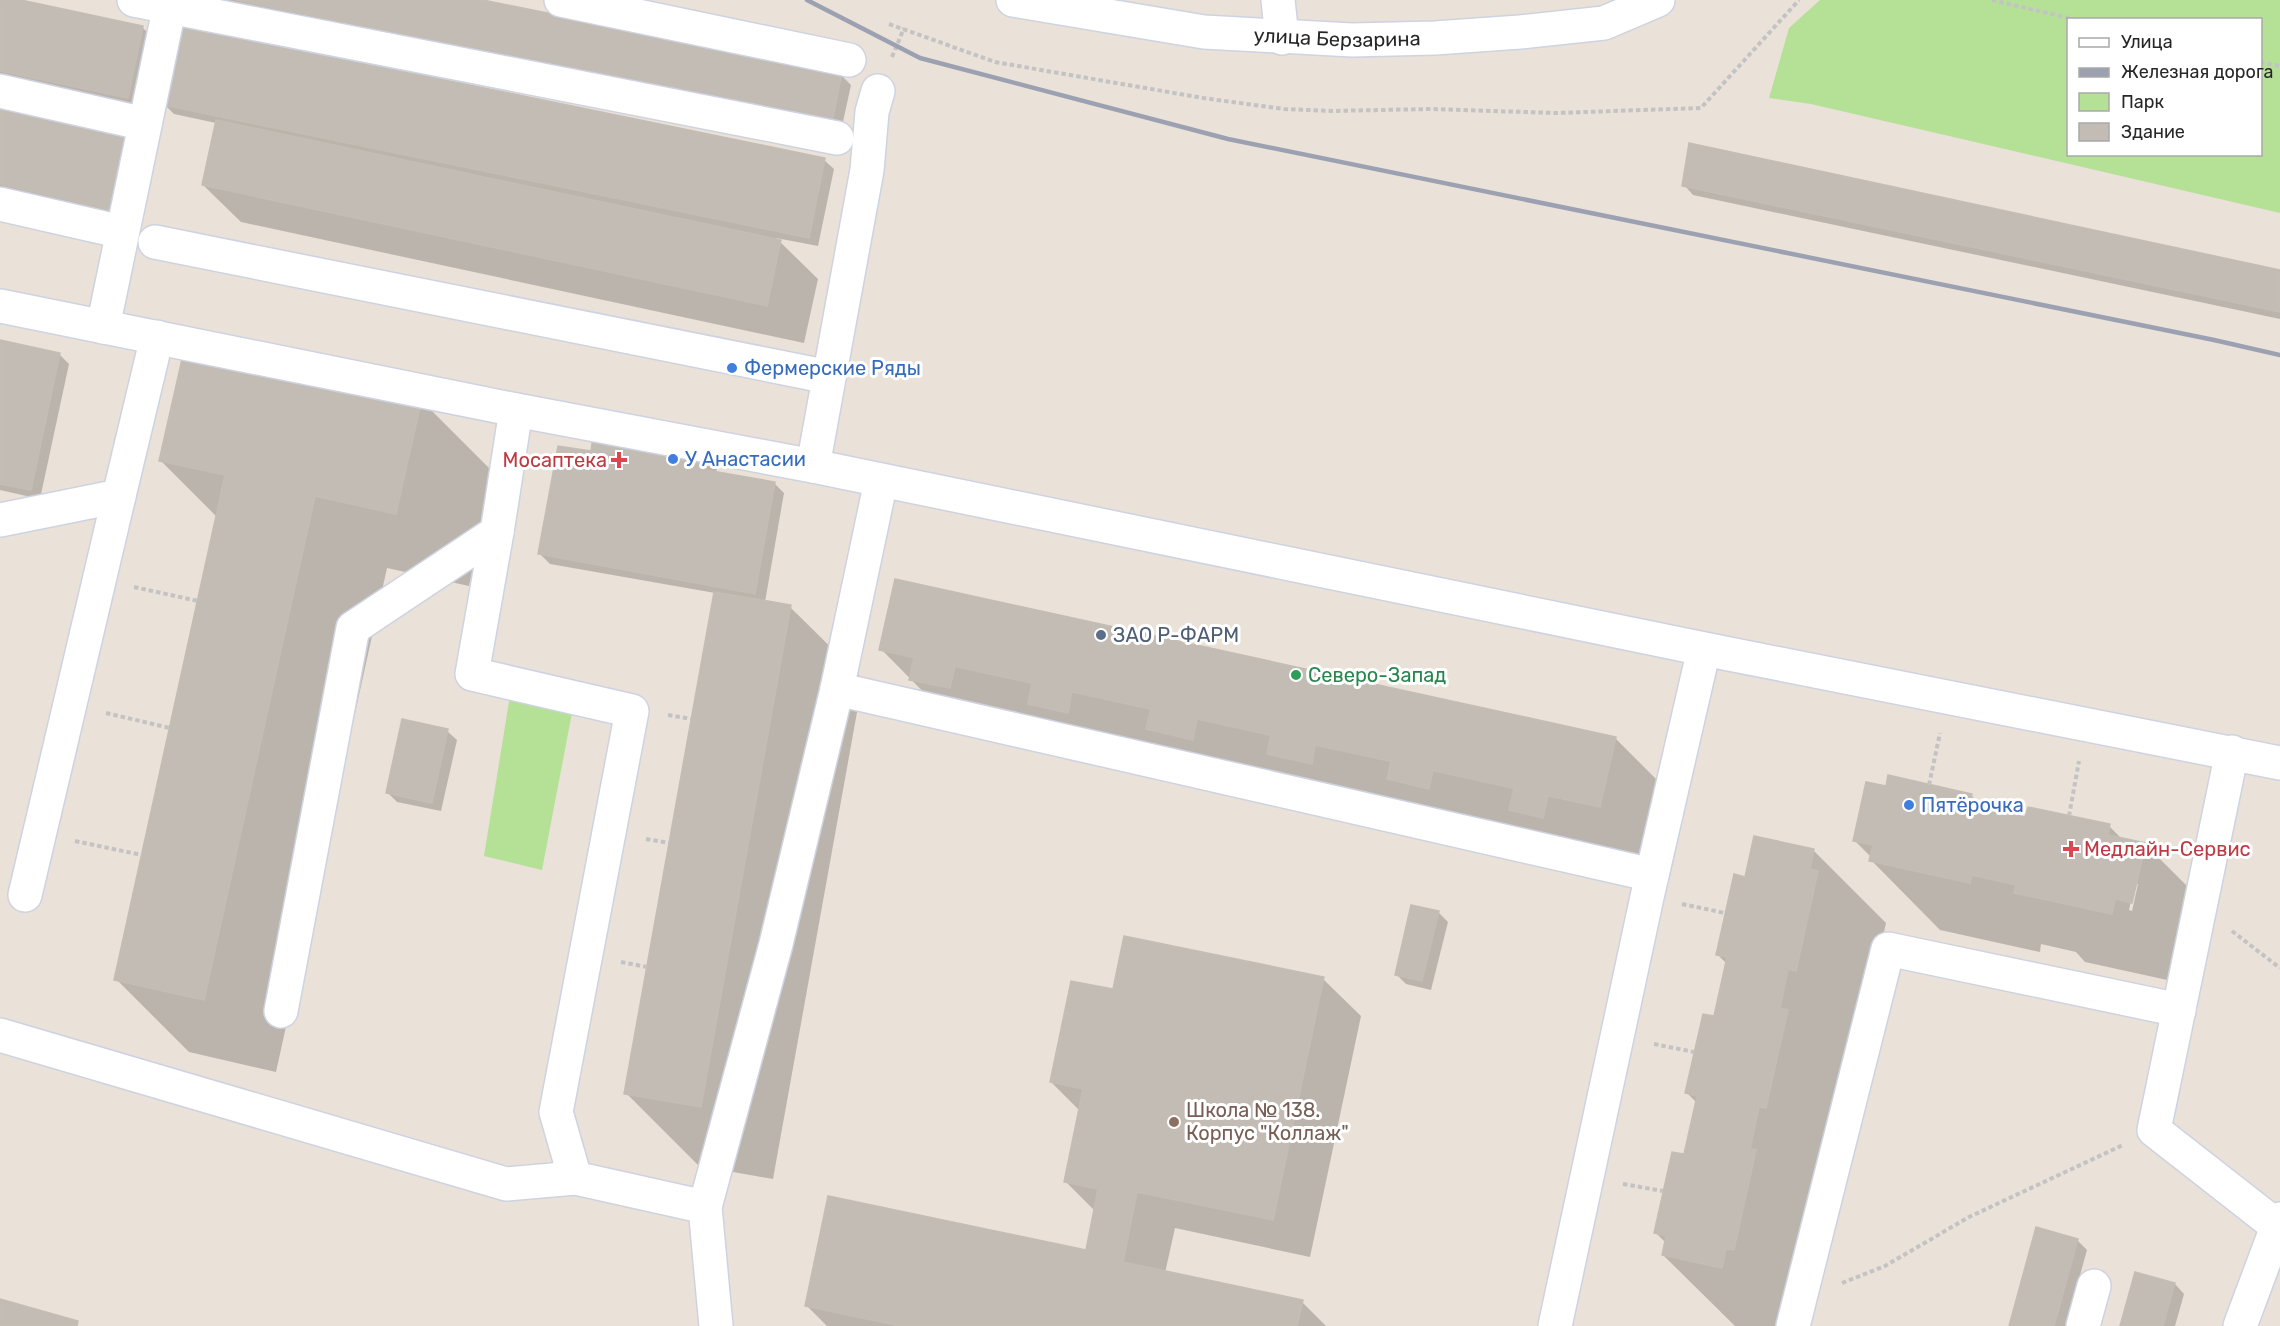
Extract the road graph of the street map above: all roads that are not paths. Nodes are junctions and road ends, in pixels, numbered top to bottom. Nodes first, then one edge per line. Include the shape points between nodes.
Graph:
1 (134, 0) edge
2 (561, 0) edge
3 (1013, 0) edge
4 (1278, 0) edge
5 (1658, 0) edge
6 (170, 3) edge
7 (1047, 3) edge
8 (1282, 38) junction
9 (849, 60) dead end
10 (0, 91) edge
11 (878, 91) dead end
12 (145, 124) junction
13 (837, 138) dead end
14 (0, 204) edge
15 (122, 232) junction
16 (155, 242) dead end
17 (0, 306) edge
18 (103, 327) junction
19 (157, 338) junction
20 (829, 377) junction
21 (516, 410) junction
22 (813, 466) junction
23 (881, 481) junction
24 (119, 496) junction
25 (0, 520) edge
26 (497, 532) junction
27 (1704, 649) junction
28 (837, 689) junction
29 (2232, 752) junction
30 (2280, 763) edge
31 (1652, 875) junction
32 (25, 895) dead end
33 (2179, 1010) junction
34 (281, 1011) dead end
35 (0, 1035) edge
36 (575, 1178) junction
37 (705, 1208) junction
38 (2279, 1223) edge
39 (2094, 1286) dead end
40 (1796, 1313) edge
41 (716, 1326) edge
42 (1555, 1326) edge
43 (2084, 1326) edge
44 (2240, 1326) edge

1 - 6 street
2 - 9 street
3 - 7 street, улица Берзарина
4 - 8 street
5 - 8 street, улица Берзарина via 1604,23 1531,31 1435,38
6 - 12 street
6 - 13 street
7 - 8 street, улица Берзарина via 1204,32
10 - 12 street
11 - 20 street
12 - 15 street
14 - 15 street
15 - 18 street
16 - 20 street
17 - 18 street
18 - 19 street
19 - 21 street
19 - 24 street
20 - 22 street
21 - 22 street
21 - 26 street
22 - 23 street
23 - 27 street
23 - 28 street
24 - 25 street
24 - 32 street
26 - 34 street via 353,628
26 - 36 street via 472,674 632,711 556,1112
27 - 29 street
27 - 31 street
28 - 31 street
28 - 37 street via 776,944
29 - 30 street
29 - 33 street
31 - 42 street
33 - 38 street via 2154,1130
33 - 40 street via 1888,949
35 - 36 street via 506,1184
36 - 37 street
37 - 41 street
38 - 44 street
39 - 43 street

